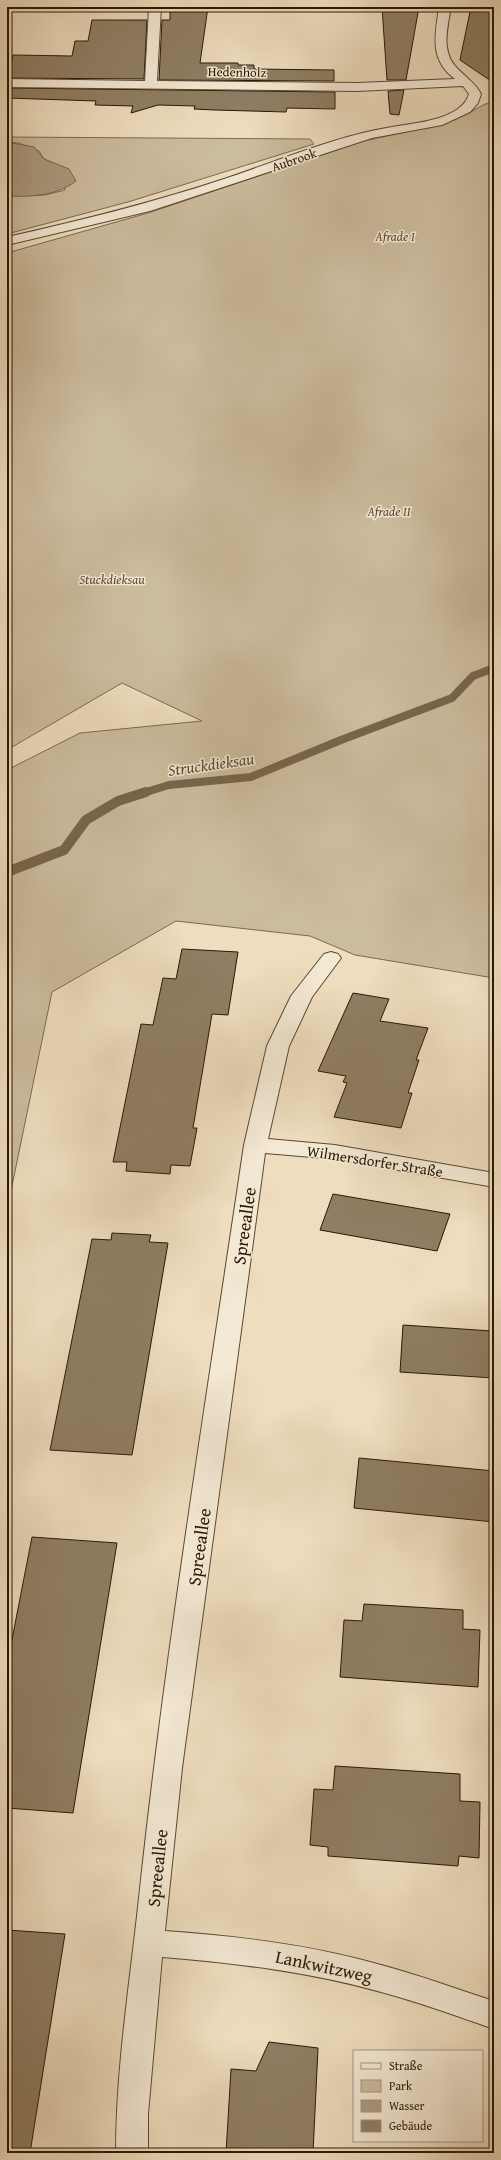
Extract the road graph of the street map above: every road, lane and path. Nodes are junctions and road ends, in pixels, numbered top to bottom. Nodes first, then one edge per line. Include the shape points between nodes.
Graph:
1 (155, 7) edge
2 (445, 7) edge
3 (466, 82) junction
4 (7, 83) edge
5 (150, 85) junction
6 (7, 241) edge
7 (331, 958) dead end
8 (255, 1145) junction
9 (494, 1180) edge
10 (148, 1943) junction
11 (494, 2015) edge
12 (132, 2153) edge

1 - 5 street
2 - 3 street, Aubrook via 439,51 446,65
3 - 5 street, Hedenholz via 357,87
3 - 6 street, Aubrook via 475,94 471,104 459,113 440,121 360,138 144,208
4 - 5 street, Hedenholz
7 - 8 street, Spreeallee via 302,996 278,1046
8 - 9 street, Wilmersdorfer Straße via 335,1152
8 - 10 street, Spreeallee via 168,1768
10 - 11 street, Lankwitzweg via 203,1946 287,1957 381,1978
10 - 12 street, Spreeallee via 132,2114

